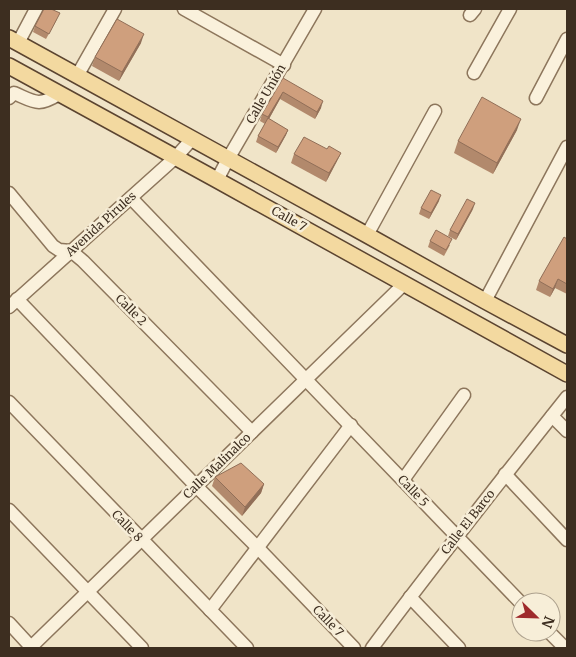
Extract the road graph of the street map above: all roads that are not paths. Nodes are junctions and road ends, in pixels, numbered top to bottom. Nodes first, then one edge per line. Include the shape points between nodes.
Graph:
1 (36, 9) edge
2 (115, 9) edge
3 (184, 9) edge
4 (315, 9) edge
5 (510, 9) edge
6 (567, 39) edge
7 (13, 41) edge
8 (284, 65) junction
9 (9, 66) edge
10 (474, 73) dead end
11 (78, 76) junction
12 (59, 94) junction
13 (11, 96) edge
14 (536, 98) dead end
15 (436, 111) dead end
16 (192, 139) junction
17 (567, 147) edge
18 (176, 158) junction
19 (228, 159) junction
20 (217, 180) junction
21 (9, 193) edge
22 (131, 198) junction
23 (367, 235) junction
24 (71, 251) junction
25 (405, 283) junction
26 (485, 301) junction
27 (13, 303) edge
28 (567, 345) edge
29 (567, 374) edge
30 (306, 379) junction
31 (464, 395) dead end
32 (567, 397) edge
33 (9, 402) edge
34 (552, 416) junction
35 (351, 425) junction
36 (567, 431) edge
37 (252, 432) junction
38 (506, 474) junction
39 (403, 480) junction
40 (196, 486) junction
41 (9, 510) edge
42 (457, 536) junction
43 (141, 540) junction
44 (567, 540) edge
45 (258, 548) junction
46 (88, 592) junction
47 (511, 593) edge
48 (410, 597) junction
49 (210, 610) junction
50 (9, 623) edge
51 (31, 648) edge
52 (142, 648) edge
53 (247, 648) edge
54 (354, 648) edge
55 (372, 648) edge
56 (459, 648) edge

1 - 7 street
2 - 11 street
3 - 8 street
4 - 8 street, Calle Unión
5 - 10 street
6 - 14 street
7 - 11 main road, Calle 7
8 - 19 street, Calle Unión
9 - 12 main road, Calle 7
11 - 16 main road, Calle 7
12 - 13 street via 36,103
12 - 18 main road, Calle 7
15 - 23 street
16 - 18 street, Avenida Pirules
16 - 19 main road, Calle 7
17 - 26 street
18 - 20 main road, Calle 7
18 - 22 street, Avenida Pirules
19 - 20 street, Calle Unión
19 - 23 main road, Calle 7
20 - 25 main road, Calle 7
21 - 24 street, Calle 2 via 53,246
22 - 24 street, Avenida Pirules
22 - 30 street, Calle 5
23 - 26 main road, Calle 7
24 - 27 street, Avenida Pirules
24 - 37 street, Calle 2
25 - 29 main road, Calle 7
25 - 30 street, Calle Malinalco
26 - 28 main road, Calle 7
27 - 40 street, Calle 7
30 - 35 street, Calle 5
30 - 37 street, Calle Malinalco
31 - 39 street
32 - 34 street, Calle El Barco
33 - 43 street, Calle 8
34 - 36 street
34 - 38 street, Calle El Barco
35 - 39 street, Calle 5
35 - 45 street
37 - 40 street, Calle Malinalco
38 - 42 street, Calle El Barco
38 - 44 street
39 - 42 street, Calle 5
40 - 43 street, Calle Malinalco
40 - 45 street, Calle 7
41 - 46 street
42 - 47 street, Calle 5
42 - 48 street, Calle El Barco
43 - 46 street, Calle Malinalco
43 - 49 street, Calle 8
45 - 49 street
45 - 54 street, Calle 7
46 - 51 street, Calle Malinalco
46 - 52 street
48 - 55 street, Calle El Barco
48 - 56 street
49 - 53 street, Calle 8
50 - 51 street

